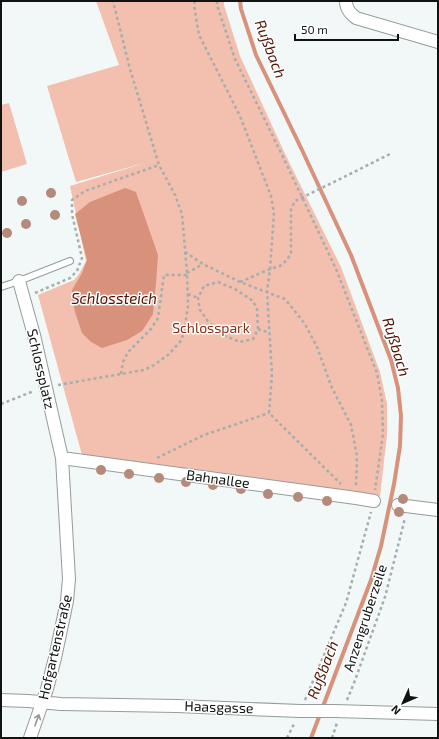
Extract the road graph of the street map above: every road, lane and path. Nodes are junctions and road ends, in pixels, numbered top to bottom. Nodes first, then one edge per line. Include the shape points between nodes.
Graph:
1 (113, 1) edge
2 (195, 1) edge
3 (217, 1) edge
4 (346, 1) edge
5 (438, 42) edge
6 (390, 154) dead end
7 (159, 165) junction
8 (302, 196) junction
9 (185, 251) junction
10 (70, 260) dead end
11 (203, 264) junction
12 (270, 269) junction
13 (187, 274) junction
14 (19, 281) junction
15 (240, 282) junction
16 (1, 287) edge
17 (267, 292) junction
18 (188, 294) junction
19 (24, 298) junction
20 (198, 298) junction
21 (258, 329) junction
22 (270, 333) junction
23 (121, 374) junction
24 (45, 387) junction
25 (1, 404) edge
26 (269, 413) junction
27 (62, 458) junction
28 (156, 458) dead end
29 (356, 498) junction
30 (374, 501) junction
31 (403, 505) joint
32 (438, 510) edge
33 (1, 700) edge
34 (42, 702) junction
35 (303, 711) junction
36 (338, 711) junction
37 (438, 714) edge
38 (30, 738) edge

1 - 7 path
2 - 12 path via 199,35 240,116 271,196 274,212
3 - 8 path via 235,59
4 - 5 street via 349,12 356,18
6 - 8 path
7 - 9 path via 182,214
7 - 19 path via 85,192 72,200 72,214 82,258 77,271 70,278
8 - 12 path via 295,201 291,209 291,253 280,266
8 - 30 path via 336,269 377,373 382,401 382,434
9 - 11 path
9 - 13 path
10 - 14 lane
11 - 13 path
11 - 15 path
12 - 15 path
12 - 17 path
13 - 18 path
13 - 23 path via 164,275 158,318 151,329 128,352
14 - 16 lane
14 - 19 street, Schlossplatz
15 - 17 path
17 - 22 path
17 - 29 path via 285,299 305,324 351,425 357,456
18 - 20 path
18 - 23 path via 184,333 180,342 154,365 144,370
19 - 24 street, Schlossplatz
20 - 21 path via 200,310 223,335 240,342 253,339
20 - 21 path via 204,286 218,282 235,289 253,301 257,309
21 - 22 path
22 - 26 path via 272,374
23 - 24 path
24 - 25 path
24 - 27 street, Schlossplatz
26 - 28 path via 204,435
26 - 29 path
27 - 29 street, Bahnallee
27 - 34 street, Hofgartenstraße via 69,589 55,658
29 - 30 street, Bahnallee
30 - 35 path via 346,603
31 - 32 street
31 - 36 path, Anzengruberzeile via 385,597 354,684
33 - 34 street, Haasgasse
34 - 35 street, Haasgasse
38 -> 34 street, Hofgartenstraße
35 - 36 street, Haasgasse
36 - 37 street, Haasgasse

